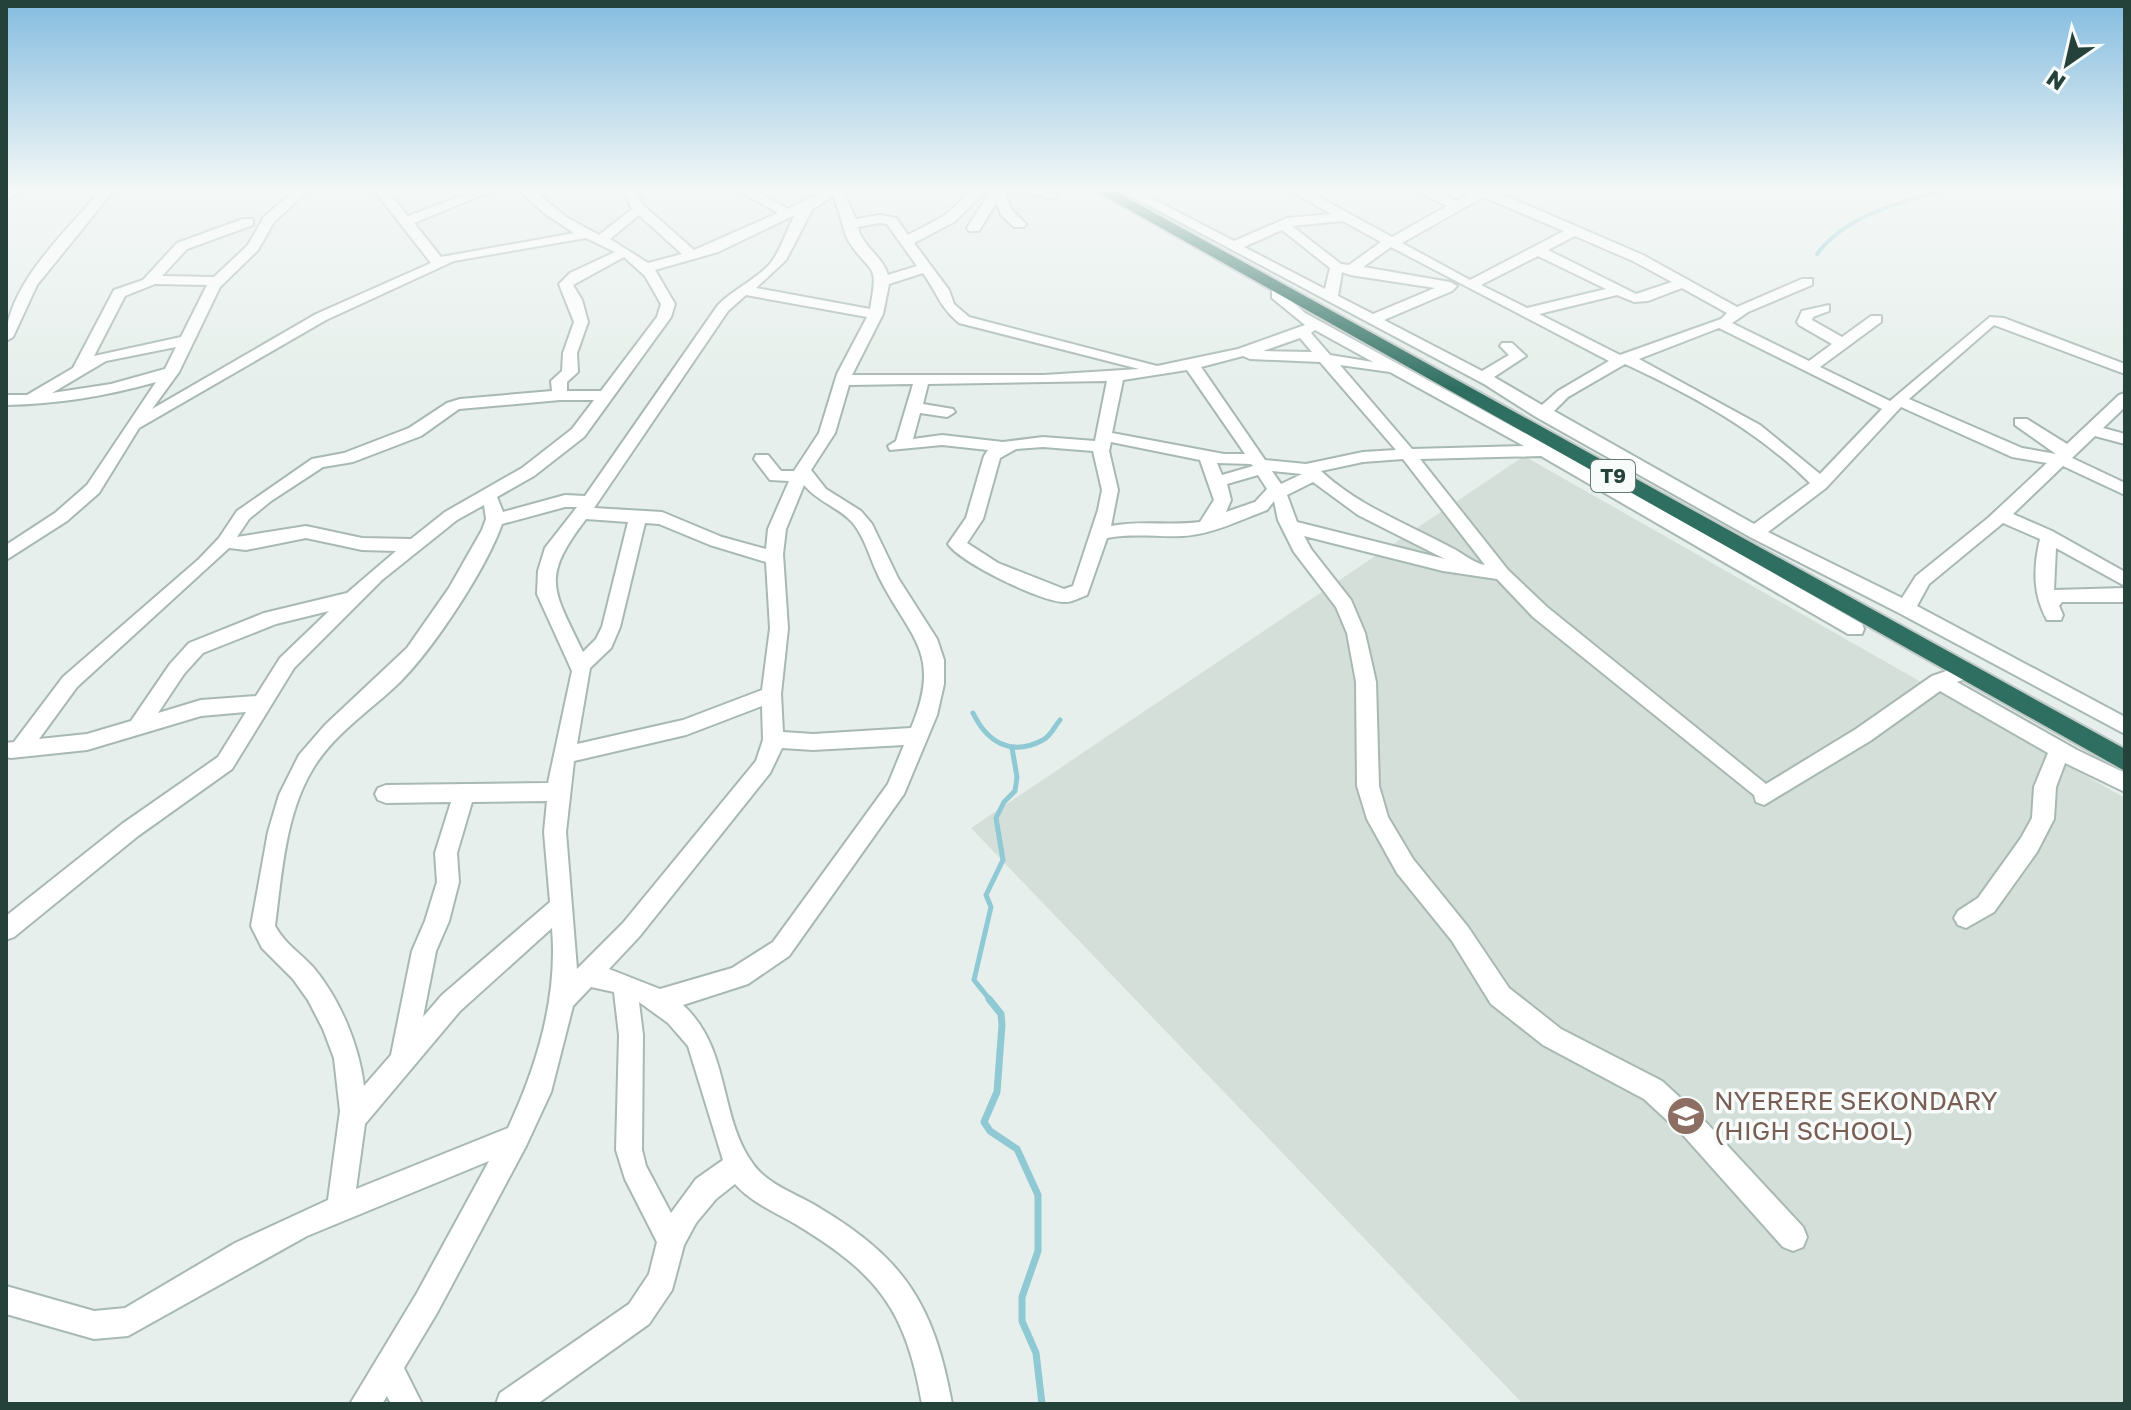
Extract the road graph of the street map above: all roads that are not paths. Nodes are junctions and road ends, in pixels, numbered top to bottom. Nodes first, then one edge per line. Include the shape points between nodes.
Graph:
1 (53, 256) edge
2 (172, 256) edge
3 (244, 256) edge
4 (433, 256) edge
5 (458, 256) edge
6 (617, 256) edge
7 (630, 256) edge
8 (693, 256) edge
9 (778, 256) edge
10 (869, 256) edge
11 (917, 256) edge
12 (1220, 256) edge
13 (1253, 256) edge
14 (1325, 256) edge
15 (1366, 256) edge
16 (1419, 256) edge
17 (1528, 256) edge
18 (1548, 256) edge
19 (1628, 256) edge
20 (440, 265) junction
21 (925, 267) junction
22 (647, 268) junction
23 (1440, 268) junction
24 (1344, 269) junction
25 (152, 280) junction
26 (1407, 280) junction
27 (217, 281) junction
28 (882, 281) junction
29 (1685, 282) junction
30 (1807, 282) dead end
31 (1461, 284) junction
32 (742, 290) junction
33 (1277, 290) junction
34 (1616, 291) junction
35 (1331, 297) junction
36 (1824, 308) dead end
37 (1526, 313) junction
38 (876, 314) junction
39 (1731, 318) junction
40 (1373, 319) junction
41 (1876, 319) dead end
42 (1308, 328) junction
43 (6, 337) edge
44 (186, 340) junction
45 (1841, 343) junction
46 (1507, 346) dead end
47 (1238, 353) junction
48 (1323, 358) junction
49 (1623, 359) junction
50 (1181, 368) junction
51 (1809, 368) junction
52 (80, 369) junction
53 (2125, 369) edge
54 (171, 372) junction
55 (1404, 373) junction
56 (1116, 376) junction
57 (1482, 378) junction
58 (843, 380) junction
59 (922, 380) junction
60 (560, 395) junction
61 (603, 396) junction
62 (31, 399) junction
63 (6, 400) edge
64 (2122, 403) edge
65 (1895, 404) junction
66 (913, 407) junction
67 (947, 412) dead end
68 (1542, 414) junction
69 (2021, 422) dead end
70 (133, 425) junction
71 (1237, 430) junction
72 (2093, 430) junction
73 (2125, 439) edge
74 (1103, 442) junction
75 (1003, 447) junction
76 (1543, 451) junction
77 (1406, 454) junction
78 (1207, 455) junction
79 (2063, 457) junction
80 (762, 459) dead end
81 (1259, 464) junction
82 (1307, 470) junction
83 (801, 473) junction
84 (1820, 484) junction
85 (1220, 489) junction
86 (2125, 490) edge
87 (1276, 492) junction
88 (488, 496) junction
89 (586, 508) junction
90 (1256, 509) junction
91 (638, 515) junction
92 (2001, 515) junction
93 (495, 520) junction
94 (1206, 526) junction
95 (1293, 527) junction
96 (1756, 533) junction
97 (1099, 534) junction
98 (2049, 537) junction
99 (225, 542) junction
100 (413, 545) junction
101 (6, 554) edge
102 (774, 558) junction
103 (1475, 571) junction
104 (1502, 574) junction
105 (2125, 580) edge
106 (2125, 595) edge
107 (350, 599) junction
108 (1906, 608) junction
109 (1855, 629) dead end
110 (580, 666) junction
111 (1964, 672) junction
112 (1939, 681) junction
113 (771, 694) junction
114 (262, 703) junction
115 (139, 725) junction
116 (2125, 726) edge
117 (920, 736) junction
118 (773, 740) junction
119 (13, 750) edge
120 (2060, 750) junction
121 (566, 755) junction
122 (2125, 761) edge
123 (2125, 783) edge
124 (558, 792) junction
125 (464, 793) junction
126 (386, 794) dead end
127 (562, 905) junction
128 (1966, 918) dead end
129 (6, 930) edge
130 (588, 976) junction
131 (625, 985) junction
132 (562, 1000) junction
133 (660, 1000) junction
134 (402, 1062) junction
135 (352, 1120) junction
136 (517, 1137) junction
137 (739, 1165) junction
138 (343, 1206) junction
139 (1793, 1237) dead end
140 (671, 1241) junction
141 (6, 1300) edge
142 (388, 1368) junction
143 (544, 1391) edge
144 (365, 1404) edge
145 (407, 1404) edge
146 (511, 1404) edge
147 (937, 1404) edge

1 - 43 street via 30,284
2 - 25 street
3 - 27 street
4 - 20 street
5 - 20 street
6 - 60 street via 566,284 581,328 570,353 570,372 559,381
7 - 22 street
8 - 22 street
9 - 32 street via 772,269
10 - 28 street via 881,269
11 - 21 street
12 - 33 highway, T9
13 - 35 street
14 - 24 street
15 - 24 street
16 - 23 street
17 - 31 street
18 - 34 street
19 - 29 street
20 - 70 street via 326,315 213,385
21 - 28 street
21 - 50 street via 947,306 964,320 1139,365
22 - 61 street via 667,310
23 - 26 street
23 - 31 street
24 - 26 street
24 - 35 street
25 - 27 street
25 - 52 street via 119,293
26 - 31 street
27 - 44 street
28 - 38 street
29 - 34 street via 1641,298
29 - 39 street
30 - 39 street
31 - 37 street
31 - 40 street
32 - 38 street
32 - 89 street via 723,308
33 - 42 street
33 - 111 highway, T9
34 - 37 street
35 - 40 street
36 - 45 street via 1807,314 1804,322
37 - 49 street
38 - 58 street
39 - 49 street
39 - 51 street
40 - 57 street
41 - 45 street
42 - 47 street
42 - 48 street
42 - 55 street
44 - 52 street via 108,356
44 - 54 street
45 - 51 street
46 - 57 street via 1518,356
47 - 48 street
47 - 50 street
48 - 55 street
48 - 77 street
49 - 68 street via 1563,394
49 - 84 street via 1717,405 1799,461
50 - 56 street
50 - 71 street
51 - 65 street
52 - 62 street
53 - 65 street via 1990,321
54 - 62 street via 95,391
54 - 70 street
55 - 76 street
56 - 59 street
56 - 74 street
57 - 68 street
58 - 59 street
58 - 83 street via 827,433
59 - 66 street
60 - 61 street
60 - 99 street via 458,404 415,432 347,458 318,463 250,509
61 - 88 street via 565,445
62 - 63 street
64 - 72 street
65 - 79 street via 2018,453
65 - 84 street
66 - 67 street
66 - 75 street via 900,446 942,440
68 - 96 street
69 - 79 street
70 - 101 street via 93,489
71 - 81 street
71 - 82 street
72 - 73 street
72 - 79 street
74 - 75 street
74 - 78 street
74 - 97 street via 1110,490
75 - 97 street via 992,456 974,519 957,544 964,552 1071,595 1081,590
76 - 77 street
76 - 109 street
77 - 82 street
77 - 104 street
78 - 81 street
78 - 85 street
79 - 86 street
79 - 92 street
80 - 83 street via 776,476
81 - 82 street
81 - 85 street
81 - 87 street
82 - 87 street
82 - 103 street via 1364,511
83 - 102 street via 777,529
83 - 117 street via 862,523 927,639 934,684
84 - 96 street
85 - 90 street
85 - 94 street via 1221,508
87 - 90 street
87 - 95 street
88 - 93 street
88 - 100 street
89 - 91 street
89 - 93 street via 565,501
89 - 110 street via 554,548 546,594
90 - 94 street
91 - 102 street via 669,520
91 - 110 street via 611,627 604,643
92 - 98 street
92 - 108 street via 1922,580
93 - 135 street via 417,650 313,752 296,778 279,840 263,926 322,1002 348,1063
94 - 97 street via 1134,527
95 - 103 street
95 - 139 street via 1303,552 1344,605 1356,633 1366,682 1368,786 1378,819 1405,866 1460,934 1500,996 1552,1037 1653,1090
96 - 108 street
98 - 105 street
98 - 106 street via 2043,588 2051,610 2057,596
99 - 100 street via 246,544 306,532 362,544
99 - 119 street via 70,682
100 - 107 street
102 - 113 street via 779,628
103 - 104 street
104 - 112 street via 1540,612 1761,792 1863,735
107 - 114 street via 287,663
107 - 115 street via 271,618 196,648
108 - 116 street
110 - 121 street
111 - 112 street
111 - 122 highway, T9
112 - 120 street
113 - 118 street
113 - 121 street via 686,727
114 - 115 street via 201,708
114 - 129 street via 225,763
115 - 119 street via 87,742
117 - 118 street
117 - 133 street via 897,788 767,964
118 - 130 street via 763,767
120 - 123 street
120 - 128 street via 2045,787 2043,819 2029,845 1986,905
121 - 124 street
124 - 125 street
124 - 127 street via 555,832
125 - 126 street
125 - 134 street via 446,853 448,882 424,951
127 - 132 street
127 - 134 street via 451,1003
130 - 131 street
130 - 132 street
131 - 133 street
131 - 140 street via 631,1035 629,1150
132 - 136 street via 538,1092
133 - 137 street via 687,1022 698,1040
134 - 135 street
135 - 138 street
136 - 138 street
136 - 142 street
137 - 140 street via 706,1189
137 - 147 street via 752,1181 844,1239 886,1274 919,1324
138 - 141 street via 245,1253 128,1322 94,1325
140 - 143 street via 662,1280 639,1314
142 - 144 street
142 - 145 street
143 - 146 street

